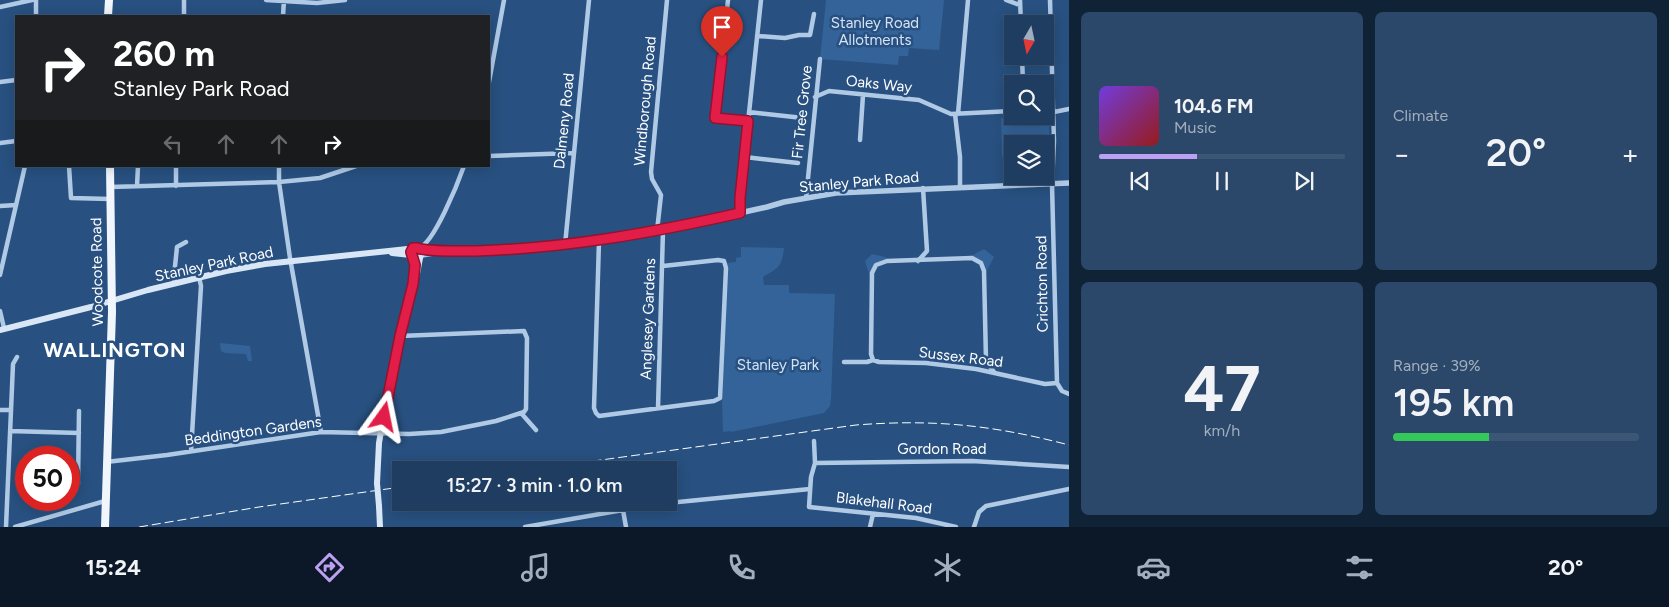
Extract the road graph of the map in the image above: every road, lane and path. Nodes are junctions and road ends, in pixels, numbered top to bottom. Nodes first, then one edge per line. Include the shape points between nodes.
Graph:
1 (32, 0) edge
2 (36, 0) edge
3 (109, 0) edge
4 (184, 0) edge
5 (266, 0) edge
6 (345, 0) edge
7 (504, 0) edge
8 (589, 0) edge
9 (667, 0) edge
10 (728, 0) edge
11 (761, 0) edge
12 (968, 0) edge
13 (1006, 0) edge
14 (1050, 0) edge
15 (284, 1) edge
16 (1020, 2) edge
17 (0, 7) edge
18 (814, 14) dead end
19 (36, 15) edge
20 (108, 15) edge
21 (184, 15) edge
22 (282, 15) edge
23 (1021, 15) edge
24 (757, 36) junction
25 (820, 59) dead end
26 (490, 68) edge
27 (1053, 75) edge
28 (15, 80) edge
29 (0, 82) edge
30 (817, 83) junction
31 (826, 92) junction
32 (863, 94) junction
33 (815, 97) junction
34 (1069, 110) edge
35 (1004, 111) edge
36 (749, 112) junction
37 (1054, 112) edge
38 (957, 114) junction
39 (803, 118) dead end
40 (748, 121) junction
41 (860, 140) dead end
42 (15, 141) edge
43 (0, 143) edge
44 (574, 153) junction
45 (490, 156) edge
46 (744, 157) junction
47 (798, 163) dead end
48 (26, 167) edge
49 (69, 167) edge
50 (110, 167) edge
51 (138, 167) edge
52 (176, 167) edge
53 (279, 167) edge
54 (353, 167) edge
55 (464, 167) edge
56 (279, 182) junction
57 (1069, 183) edge
58 (1054, 184) edge
59 (1037, 185) edge
60 (1052, 185) edge
61 (110, 186) junction
62 (137, 186) junction
63 (176, 186) junction
64 (960, 187) junction
65 (923, 188) junction
66 (110, 198) junction
67 (806, 198) junction
68 (16, 205) junction
69 (0, 206) edge
70 (740, 213) junction
71 (660, 231) junction
72 (600, 241) junction
73 (186, 242) dead end
74 (565, 244) junction
75 (927, 251) junction
76 (417, 253) junction
77 (936, 260) junction
78 (290, 261) junction
79 (918, 261) junction
80 (662, 266) junction
81 (0, 275) edge
82 (199, 277) junction
83 (175, 283) junction
84 (112, 302) junction
85 (0, 310) edge
86 (2, 329) edge
87 (400, 336) junction
88 (17, 357) dead end
89 (873, 360) junction
90 (986, 361) junction
91 (844, 362) dead end
92 (976, 369) junction
93 (994, 372) junction
94 (1057, 383) junction
95 (1069, 394) edge
96 (658, 408) junction
97 (0, 410) edge
98 (11, 410) junction
99 (79, 411) dead end
100 (521, 413) junction
101 (536, 430) dead end
102 (10, 431) junction
103 (321, 432) junction
104 (79, 434) junction
105 (380, 434) junction
106 (814, 441) dead end
107 (79, 446) edge
108 (191, 451) junction
109 (106, 462) junction
110 (816, 463) junction
111 (1069, 467) edge
112 (1069, 488) edge
113 (810, 489) junction
114 (105, 501) junction
115 (677, 502) edge
116 (617, 511) edge
117 (623, 511) edge
118 (873, 514) junction
119 (0, 519) edge
120 (6, 520) junction
121 (6, 527) edge
122 (15, 527) edge
123 (105, 527) edge
124 (380, 527) edge
125 (525, 527) edge
126 (626, 527) edge
127 (870, 527) edge
128 (956, 527) edge
129 (974, 527) edge

1 - 17 street
2 - 19 street
3 - 20 main road
4 - 21 street
5 - 15 street
6 - 15 street via 317,3
7 - 26 street
8 - 44 street, Dalmeny Road
9 - 71 street, Windborough Road via 651,172 661,195
10 - 40 street via 715,118
11 - 24 street
12 - 38 street
13 - 16 street
14 - 27 street, Crichton Road
15 - 22 street
16 - 23 street
18 - 24 street via 810,35 785,38
24 - 36 street
25 - 30 street, Fir Tree Grove
28 - 29 street
30 - 31 street, Oaks Way
30 - 33 street, Fir Tree Grove
31 - 32 street, Oaks Way
31 - 33 street, Oaks Way
32 - 38 street, Oaks Way via 918,100 945,113
32 - 41 street
33 - 67 street, Fir Tree Grove
34 - 37 street
35 - 38 street
36 - 39 street
36 - 40 street
38 - 64 street
40 - 46 street
42 - 43 street
44 - 45 street
44 - 74 street, Dalmeny Road
46 - 47 street
46 - 70 street
48 - 68 street
49 - 66 street via 71,198
50 - 61 main road, Woodcote Road
51 - 62 street
52 - 63 street
53 - 56 street
54 - 56 street via 320,178
55 - 76 street via 430,239
56 - 63 street
56 - 78 street
57 - 58 street, Stanley Park Road
59 - 64 street, Stanley Park Road
60 - 94 street, Crichton Road
61 - 62 street
61 - 66 main road, Woodcote Road
62 - 63 street
64 - 65 street, Stanley Park Road
65 - 67 street, Stanley Park Road
65 - 75 street
66 - 84 main road, Woodcote Road
67 - 70 street, Stanley Park Road
68 - 69 street
68 - 81 street
70 - 71 street, Stanley Park Road
71 - 72 street, Stanley Park Road
71 - 80 street, Anglesey Gardens
72 - 74 street, Stanley Park Road
72 - 96 street via 594,408 601,416
73 - 83 street via 177,247
74 - 76 street, Stanley Park Road
75 - 77 street
75 - 79 street
76 - 78 main road, Stanley Park Road via 384,252
76 - 87 main road via 418,274
77 - 79 street
77 - 90 street via 972,258 983,266
78 - 82 main road, Stanley Park Road
78 - 103 street
79 - 89 street via 882,262 874,268
80 - 96 street, Anglesey Gardens
80 - 96 street via 718,260 724,261 726,268 720,398
82 - 83 main road, Stanley Park Road
82 - 108 street
83 - 84 main road, Stanley Park Road
84 - 86 main road, Stanley Park Road
84 - 109 main road, Woodcote Road
85 - 86 street
87 - 100 street via 524,331 527,338 527,407
87 - 105 main road
88 - 98 street via 13,364
89 - 91 street, Sussex Road
89 - 92 street, Sussex Road
90 - 92 street
90 - 93 street
92 - 93 street, Sussex Road
93 - 94 street, Sussex Road via 1045,384
94 - 95 street via 1062,391
97 - 98 street
98 - 102 street
99 - 104 street
100 - 101 street
100 - 105 street, Beddington Gardens via 452,431
102 - 104 street
102 - 120 street
103 - 105 street, Beddington Gardens
103 - 108 street, Beddington Gardens
104 - 107 street
105 - 124 main road, bridge via 377,466
106 - 110 street
108 - 109 street, Beddington Gardens
109 - 114 main road, Woodcote Road
110 - 111 street, Gordon Road via 972,461
110 - 113 street
112 - 129 street via 986,506 979,512
113 - 115 street
113 - 118 street, Blakehall Road via 809,506
114 - 122 street
114 - 123 main road, Woodcote Road
116 - 125 street
117 - 126 street
118 - 127 street
118 - 128 street, Blakehall Road via 916,518
119 - 120 street
120 - 121 street

